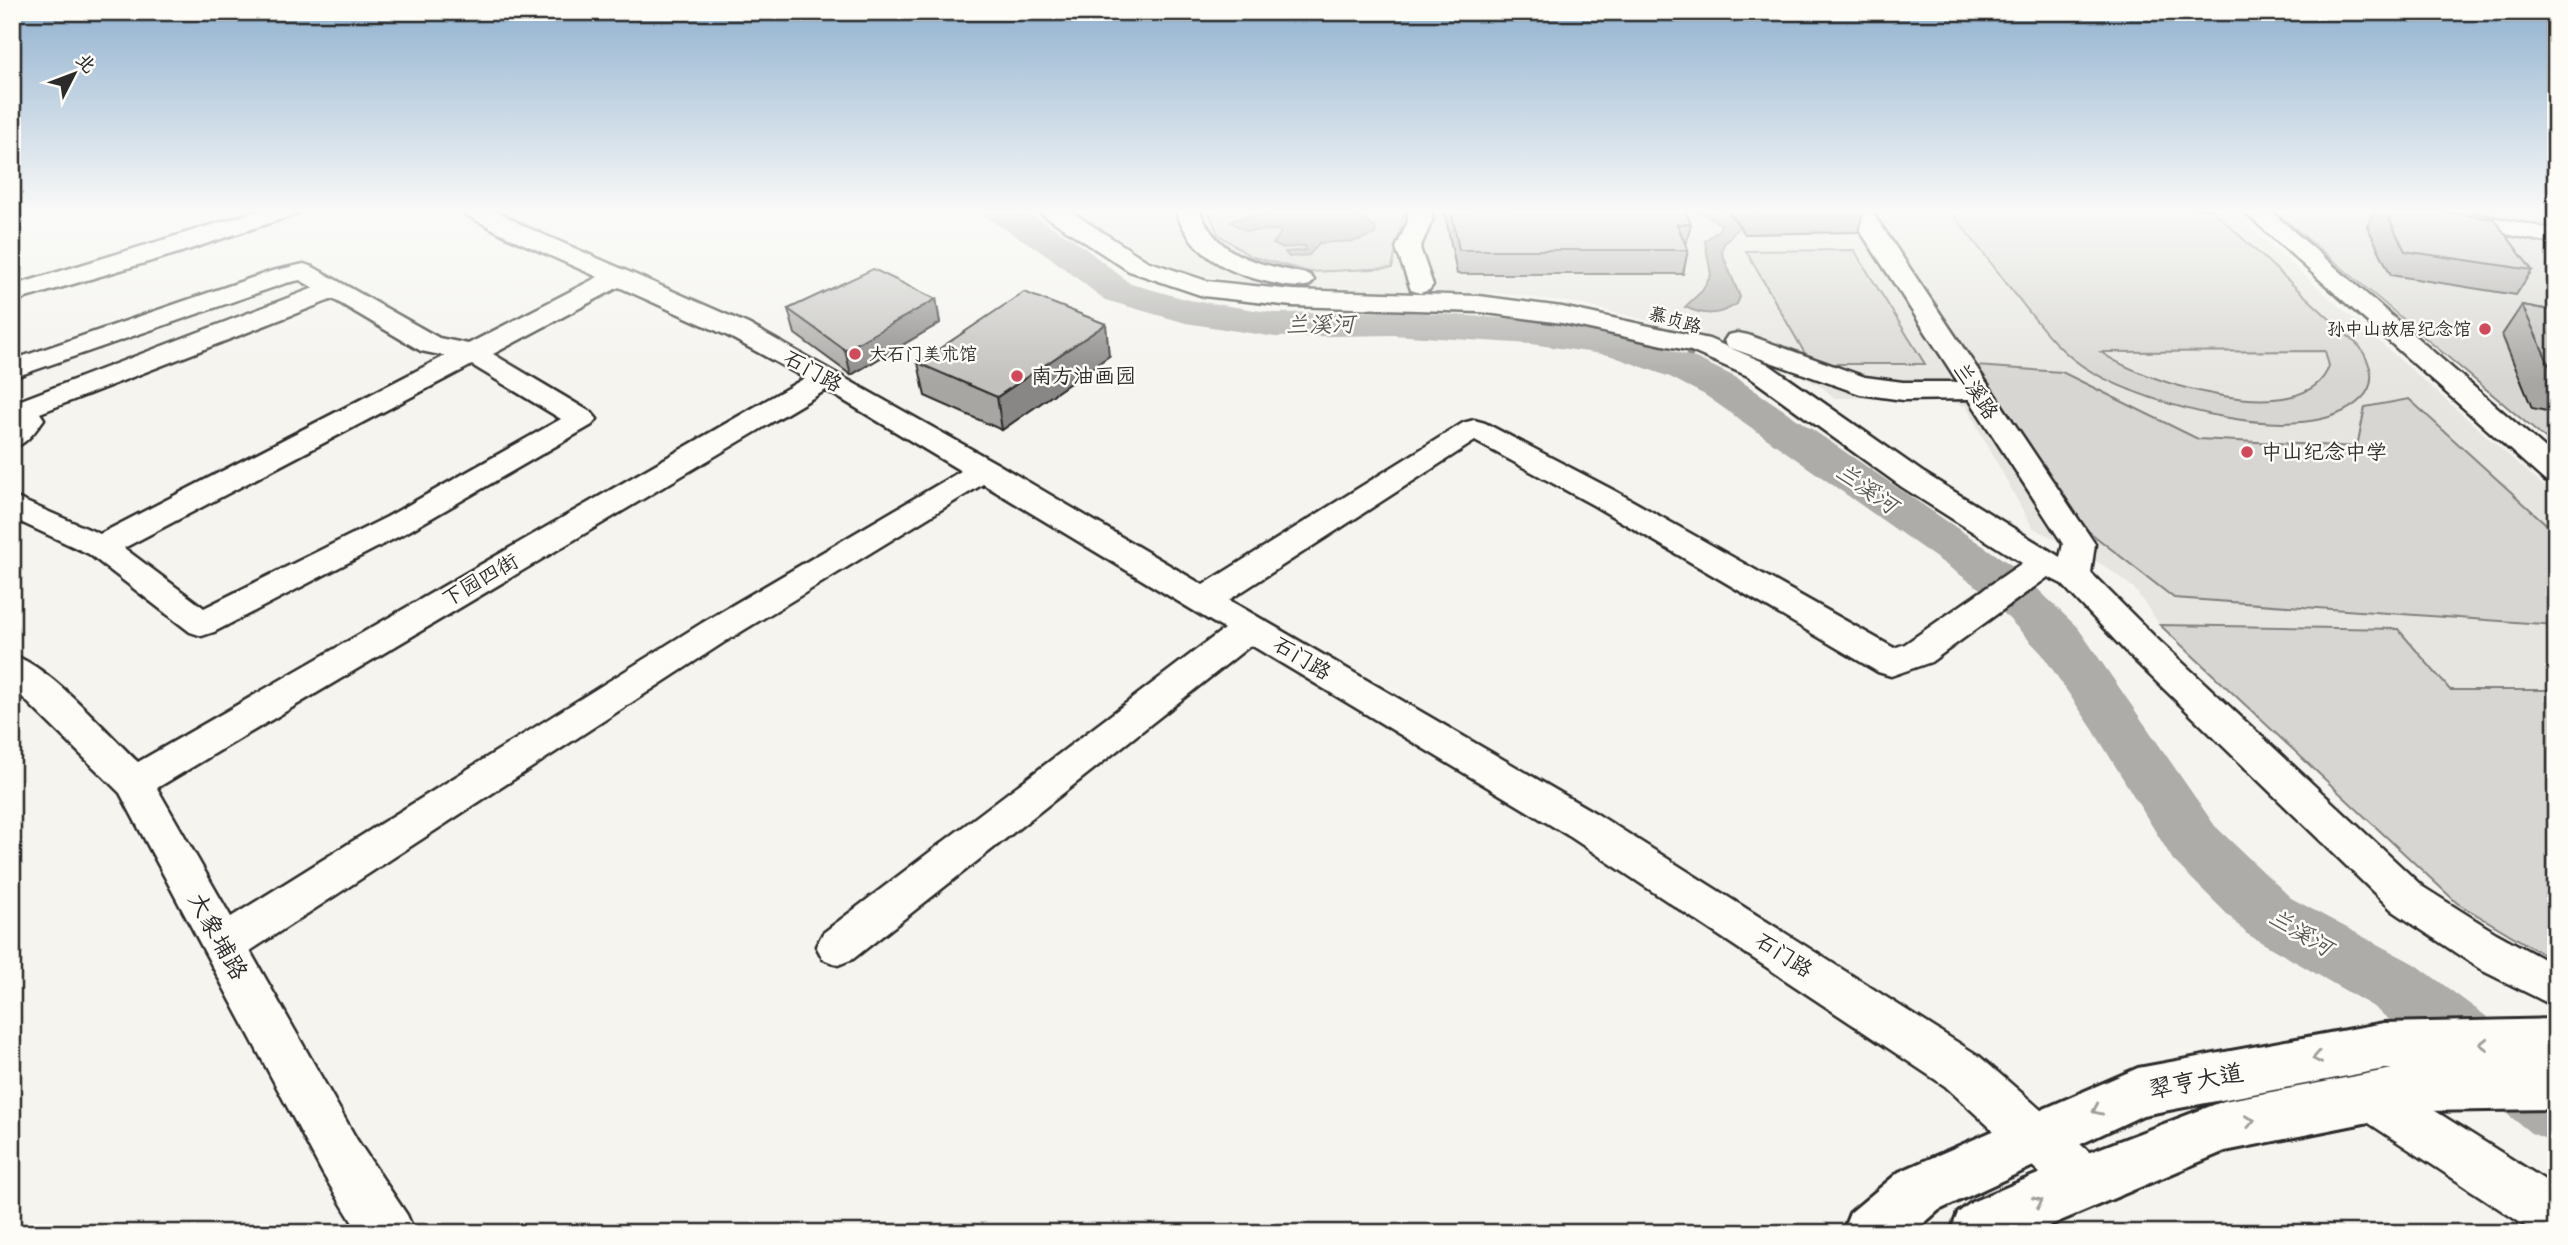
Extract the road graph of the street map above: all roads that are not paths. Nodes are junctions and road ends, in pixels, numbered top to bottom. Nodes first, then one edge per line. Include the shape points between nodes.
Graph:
1 (104, 267) edge
2 (597, 267) edge
3 (1141, 267) edge
4 (1248, 267) edge
5 (1414, 267) edge
6 (1896, 267) edge
7 (2319, 267) edge
8 (618, 277) junction
9 (1420, 285) junction
10 (336, 289) junction
11 (12, 294) edge
12 (472, 353) junction
13 (12, 370) edge
14 (826, 378) junction
15 (1976, 390) junction
16 (14, 419) edge
17 (985, 470) junction
18 (2556, 474) edge
19 (12, 506) edge
20 (101, 547) junction
21 (2054, 568) junction
22 (1204, 600) junction
23 (1251, 627) junction
24 (12, 668) edge
25 (134, 783) junction
26 (223, 945) junction
27 (838, 946) dead end
28 (2556, 988) edge
29 (2555, 1056) edge
30 (2369, 1096) junction
31 (2035, 1137) junction
32 (2085, 1181) junction
33 (2556, 1216) edge
34 (389, 1233) edge
35 (1870, 1233) edge
36 (1978, 1233) edge

1 - 11 street
2 - 8 street, 石门路
3 - 21 street via 1203,288 1292,298 1479,304 1608,324 1699,345 1758,370 1913,480
4 - 9 street, 慕贞路 via 1267,274 1332,282
5 - 9 street
6 - 15 street, 兰溪路
7 - 18 street
8 - 12 street
8 - 14 street, 石门路 via 738,330
9 - 15 street, 慕贞路 via 1524,289 1601,300 1685,322 1860,385 1903,391
10 - 12 street via 431,345
10 - 13 street via 304,272 281,276
10 - 16 street
12 - 20 street
12 - 20 street via 582,419 398,524 202,624
14 - 17 street, 石门路
14 - 25 street, 下园四街
15 - 21 street, 兰溪路 via 2079,544
17 - 22 street, 石门路
17 - 26 street via 714,632
19 - 20 street
21 - 22 street via 1918,653 1891,663 1474,429
21 - 28 street via 2408,899 2460,936
22 - 23 street, 石门路
23 - 27 street
23 - 31 street, 石门路 via 1583,824 1962,1071
24 - 25 street, 大象埔路
25 - 26 street, 大象埔路
26 - 34 street, 大象埔路 via 340,1157
29 - 30 main road, 翠亨大道
29 -> 31 main road, 翠亨大道 via 2384,1046 2138,1092
32 -> 30 main road, 翠亨大道 via 2224,1126
30 - 33 street
31 - 32 street, 石门路
31 - 35 main road, 翠亨大道 via 1919,1191
36 -> 32 main road, 翠亨大道 via 1992,1222

